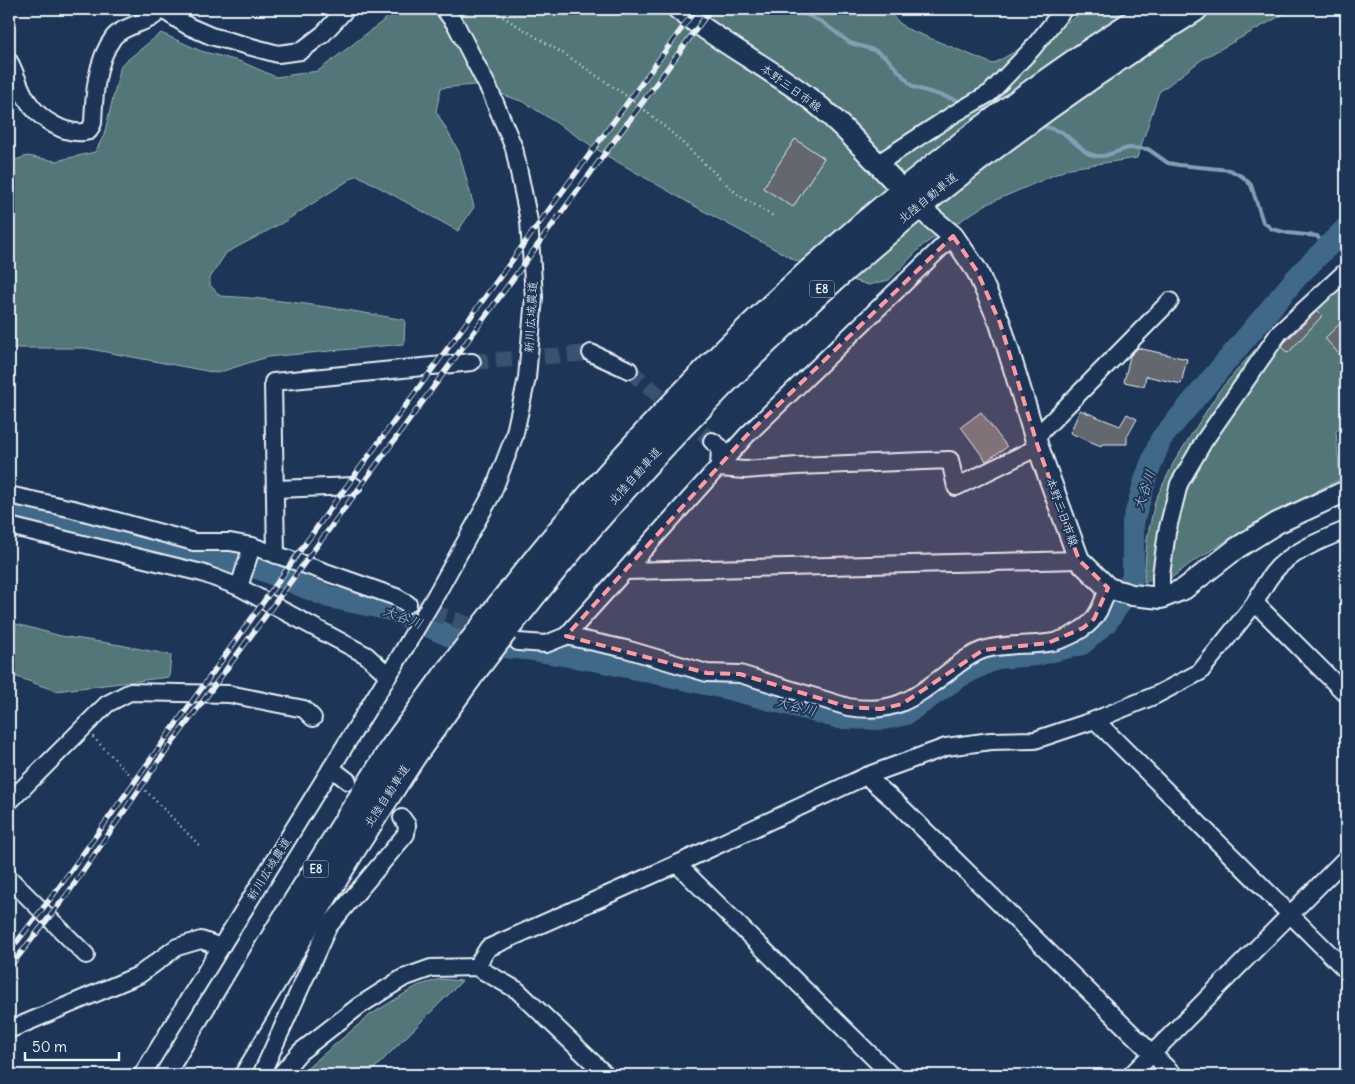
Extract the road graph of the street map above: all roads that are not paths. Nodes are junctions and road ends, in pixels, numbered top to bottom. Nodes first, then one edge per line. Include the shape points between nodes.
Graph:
1 (160, 9) edge
2 (346, 9) edge
3 (444, 9) edge
4 (678, 9) edge
5 (1064, 9) edge
6 (1155, 9) edge
7 (1195, 9) edge
8 (9, 61) edge
9 (877, 164) junction
10 (893, 180) dead end
11 (929, 216) dead end
12 (953, 236) junction
13 (1346, 271) edge
14 (1170, 301) dead end
15 (591, 353) tunnel mouth
16 (472, 362) tunnel mouth
17 (629, 370) tunnel mouth
18 (712, 440) tunnel mouth
19 (1037, 442) junction
20 (719, 468) junction
21 (354, 486) dead end
22 (276, 489) junction
23 (1346, 491) edge
24 (9, 495) edge
25 (9, 526) edge
26 (1346, 530) edge
27 (252, 546) junction
28 (276, 554) junction
29 (1079, 560) junction
30 (625, 571) junction
31 (239, 587) junction
32 (1108, 588) junction
33 (1161, 598) junction
34 (1255, 603) junction
35 (408, 604) tunnel mouth
36 (503, 632) junction
37 (566, 636) junction
38 (392, 669) junction
39 (459, 673) junction
40 (1346, 694) edge
41 (313, 718) dead end
42 (1094, 720) junction
43 (331, 768) junction
44 (866, 776) junction
45 (348, 781) dead end
46 (9, 802) edge
47 (402, 818) dead end
48 (1346, 858) edge
49 (677, 864) junction
50 (9, 878) edge
51 (1290, 914) junction
52 (221, 947) junction
53 (86, 955) dead end
54 (476, 967) junction
55 (1346, 970) edge
56 (9, 1030) edge
57 (1152, 1054) junction
58 (142, 1075) edge
59 (192, 1075) edge
60 (217, 1075) edge
61 (261, 1075) edge
62 (280, 1075) edge
63 (606, 1075) edge
64 (891, 1075) edge
65 (1132, 1075) edge
66 (1174, 1075) edge

1 - 2 street via 211,36 278,54 301,51 323,34
1 - 8 street via 152,19 123,29 107,48 89,131 82,133 47,122 27,100
3 - 38 street, 新川広域農道, bridge via 492,93 514,148 529,221 534,296 527,378 514,437 492,494
4 - 9 main road, 本野三日市線 via 806,96
5 - 9 street via 990,93
6 - 36 highway, 北陸自動車道 / E8 via 1058,73 976,133 818,264 740,338 660,417 521,576
7 - 36 highway, 北陸自動車道 / E8 via 1155,33 988,150 906,215 818,293 676,431 605,509
9 - 10 main road, 本野三日市線
11 - 12 main road, 本野三日市線
12 - 19 main road, 本野三日市線 via 977,271 1000,323
12 - 20 street via 747,435
13 - 33 street via 1279,333 1204,441 1179,484 1167,532
14 - 19 street
15 - 17 street
16 - 22 street via 273,382
18 - 20 street via 720,447
19 - 20 street via 956,487 950,460 745,470
19 - 29 main road, 本野三日市線
20 - 30 street
21 - 22 street
22 - 28 street
23 - 33 main road, 本野三日市線 via 1277,523 1237,548 1184,589
24 - 27 street via 194,542
25 - 31 street via 202,573
26 - 34 street via 1288,559 1273,572
27 - 28 street
27 - 31 street
28 - 35 street
29 - 30 street
29 - 32 main road, 本野三日市線
30 - 37 street
31 - 38 street
32 - 33 main road, 本野三日市線
32 - 37 street via 1094,619 1083,628 1048,643 983,650 966,658 902,704 881,709 848,707 740,674 707,673 626,649
34 - 40 street
34 - 42 street via 1200,672 1156,695
36 - 37 street via 546,644
36 - 39 highway, 北陸自動車道 / E8, bridge
38 - 43 street, 新川広域農道
39 - 59 highway, 北陸自動車道 / E8 via 386,758 283,921
39 - 60 highway, 北陸自動車道 / E8 via 414,755
41 - 46 street via 304,709 228,694 130,692 107,704
42 - 44 street via 1035,740 946,747
42 - 51 street
43 - 45 street
43 - 52 street, 新川広域農道
44 - 49 street
44 - 57 street
47 - 61 street via 407,825 406,834 328,926
48 - 51 street
49 - 54 street via 488,948
49 - 64 street
50 - 53 street
51 - 55 street
51 - 57 street
52 - 56 street via 201,940 177,947 139,975
52 - 58 street, 新川広域農道
54 - 62 street via 432,968 403,978 359,1006 300,1052
54 - 63 street via 517,990
57 - 65 street
57 - 66 street

